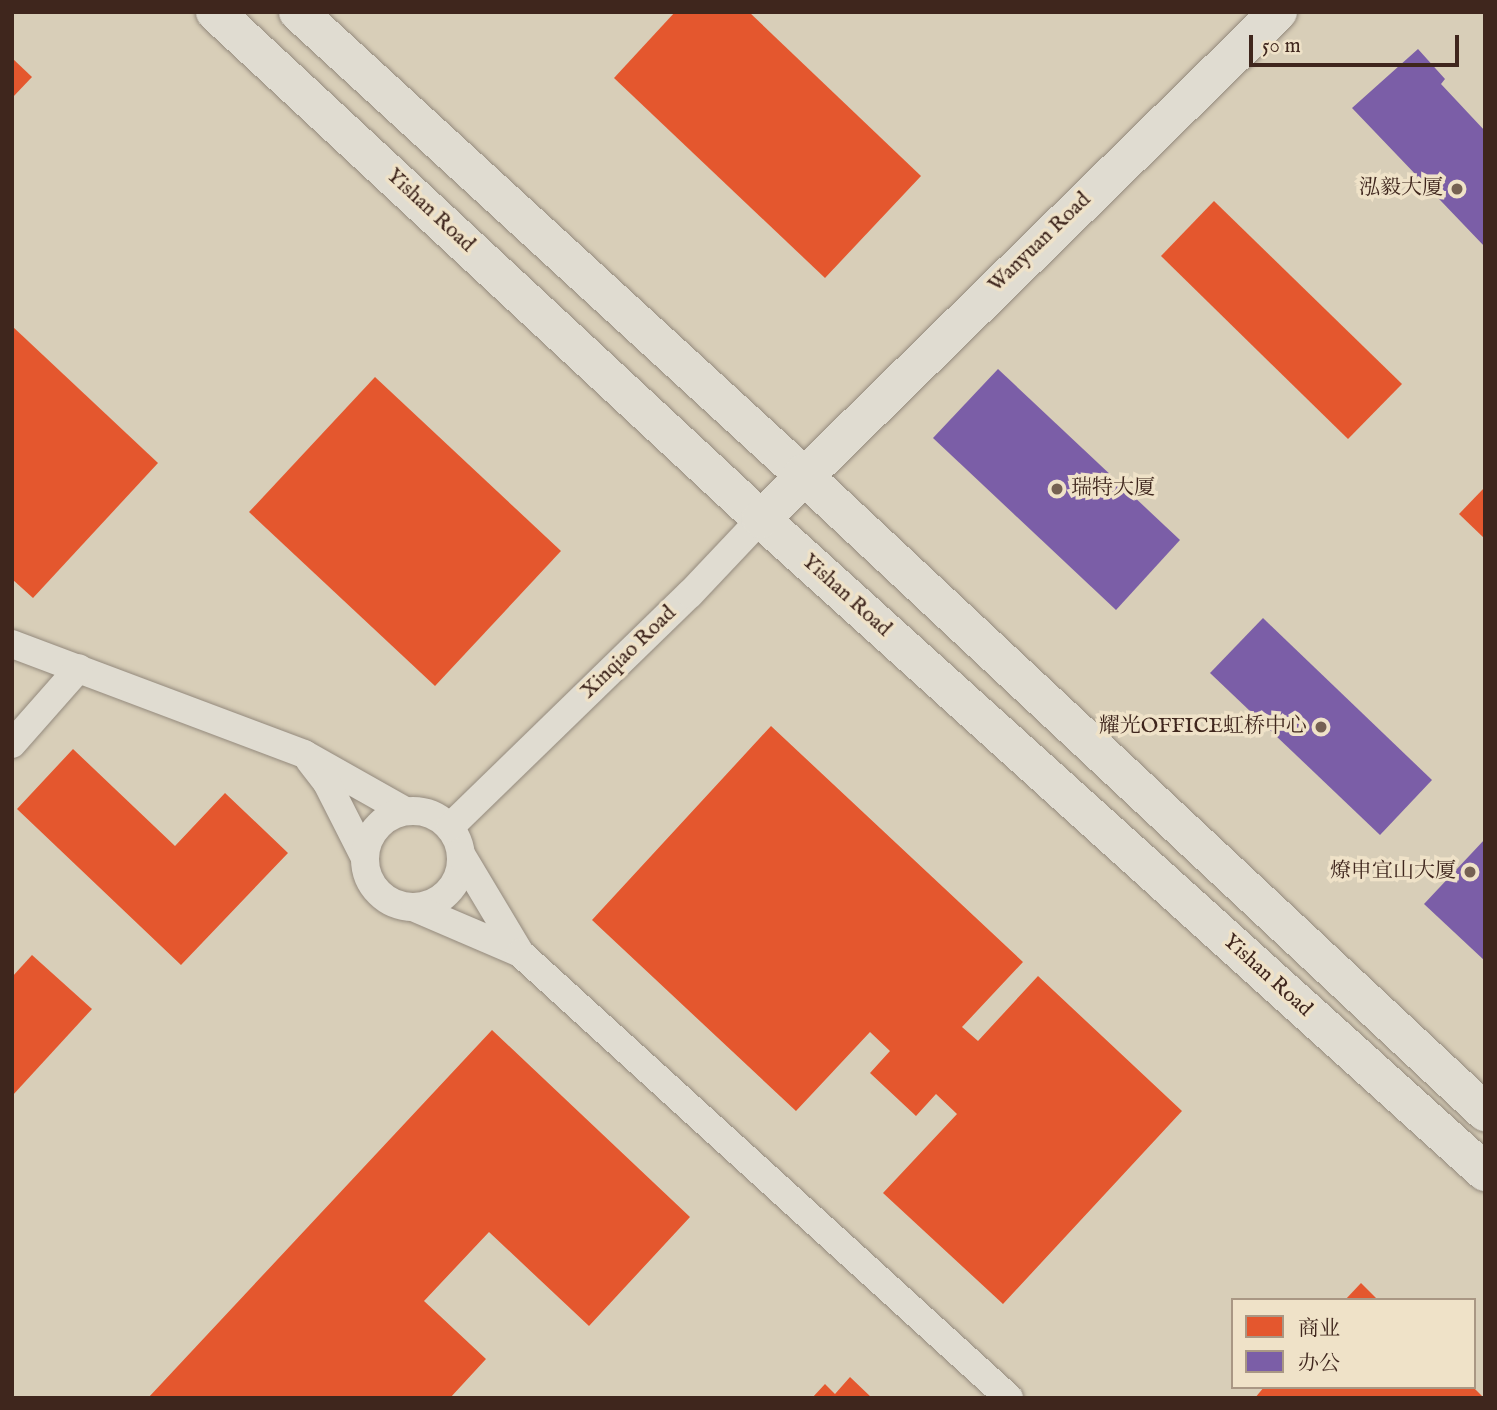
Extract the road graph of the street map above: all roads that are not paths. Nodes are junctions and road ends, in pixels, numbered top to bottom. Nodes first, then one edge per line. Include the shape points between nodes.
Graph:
1 (215, 12) edge
2 (298, 12) edge
3 (1278, 12) edge
4 (802, 474) junction
5 (761, 519) junction
6 (12, 644) edge
7 (79, 668) junction
8 (12, 744) edge
9 (304, 754) junction
10 (405, 811) junction
11 (450, 827) junction
12 (462, 856) junction
13 (365, 858) junction
14 (415, 908) junction
15 (520, 953) junction
16 (1485, 1112) edge
17 (1485, 1172) edge
18 (1009, 1398) edge

1 - 5 street, Yishan Road
2 - 4 street
3 - 4 street, Wanyuan Road
4 - 5 street, Xinqiao Road
4 - 16 street
5 - 11 street, Xinqiao Road
5 - 17 street, Yishan Road
6 - 7 street
7 - 8 street
7 - 9 street
9 - 10 street
9 - 13 street via 327,783
10 - 11 street via 422,811
10 - 13 street via 376,827
11 - 12 street
12 - 14 street via 454,886 444,897
12 - 15 street
13 - 14 street via 374,888 400,906
14 - 15 street
15 - 18 street

